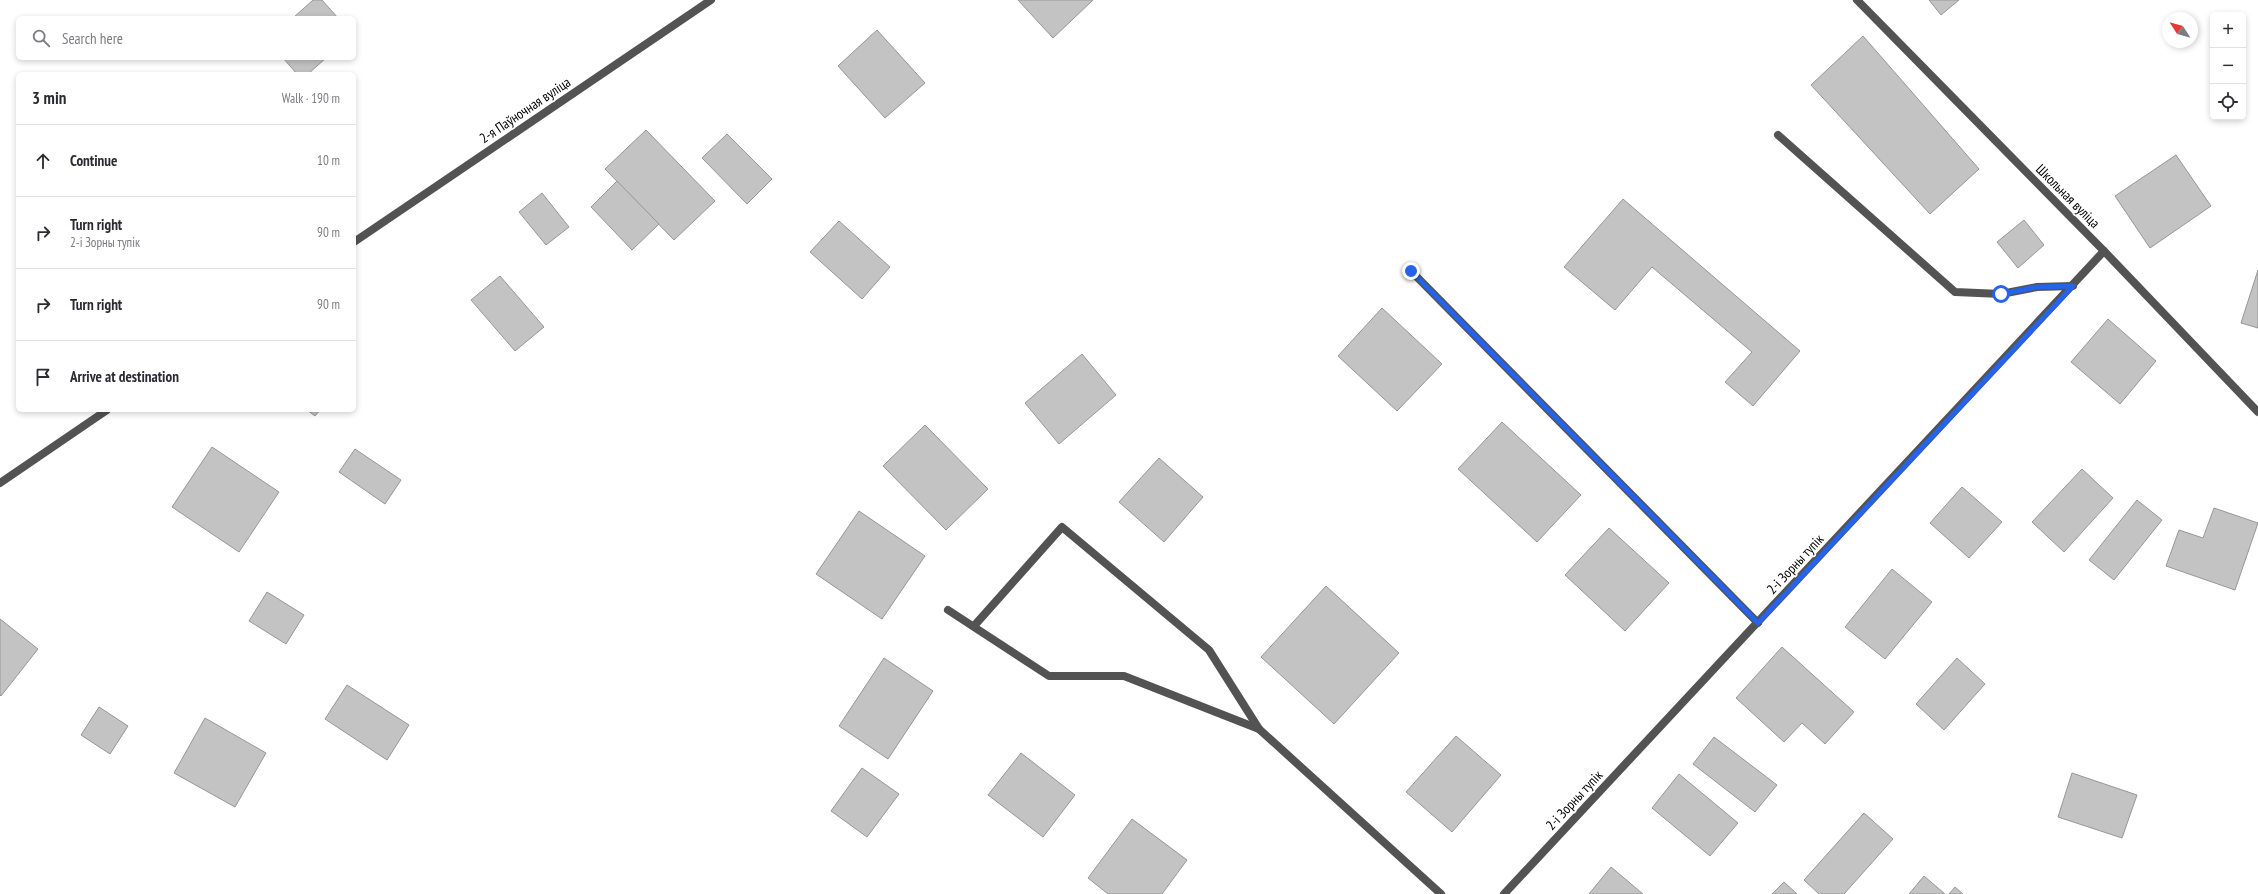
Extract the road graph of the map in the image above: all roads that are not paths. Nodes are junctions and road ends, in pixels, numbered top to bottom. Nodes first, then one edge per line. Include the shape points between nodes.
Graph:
1 (711, 0) edge
2 (1858, 0) edge
3 (1778, 135) dead end
4 (356, 241) edge
5 (2104, 251) junction
6 (1411, 271) dead end
7 (2073, 286) junction
8 (104, 412) edge
9 (2258, 412) edge
10 (0, 483) edge
11 (948, 610) dead end
12 (1758, 623) junction
13 (974, 626) junction
14 (1259, 729) junction
15 (1441, 894) edge
16 (1504, 894) edge

1 - 4 street, 2-я Паўночная вуліца
2 - 5 street, Школьная вуліца
3 - 7 street via 1955,292 2001,294 2037,287
5 - 7 street, 2-і Зорны тупік
5 - 9 street, Школьная вуліца
6 - 12 street
7 - 12 street, 2-і Зорны тупік
8 - 10 street
11 - 13 street
12 - 16 street, 2-і Зорны тупік
13 - 14 street via 1049,676 1124,676
13 - 14 street via 1062,527 1209,650
14 - 15 street

